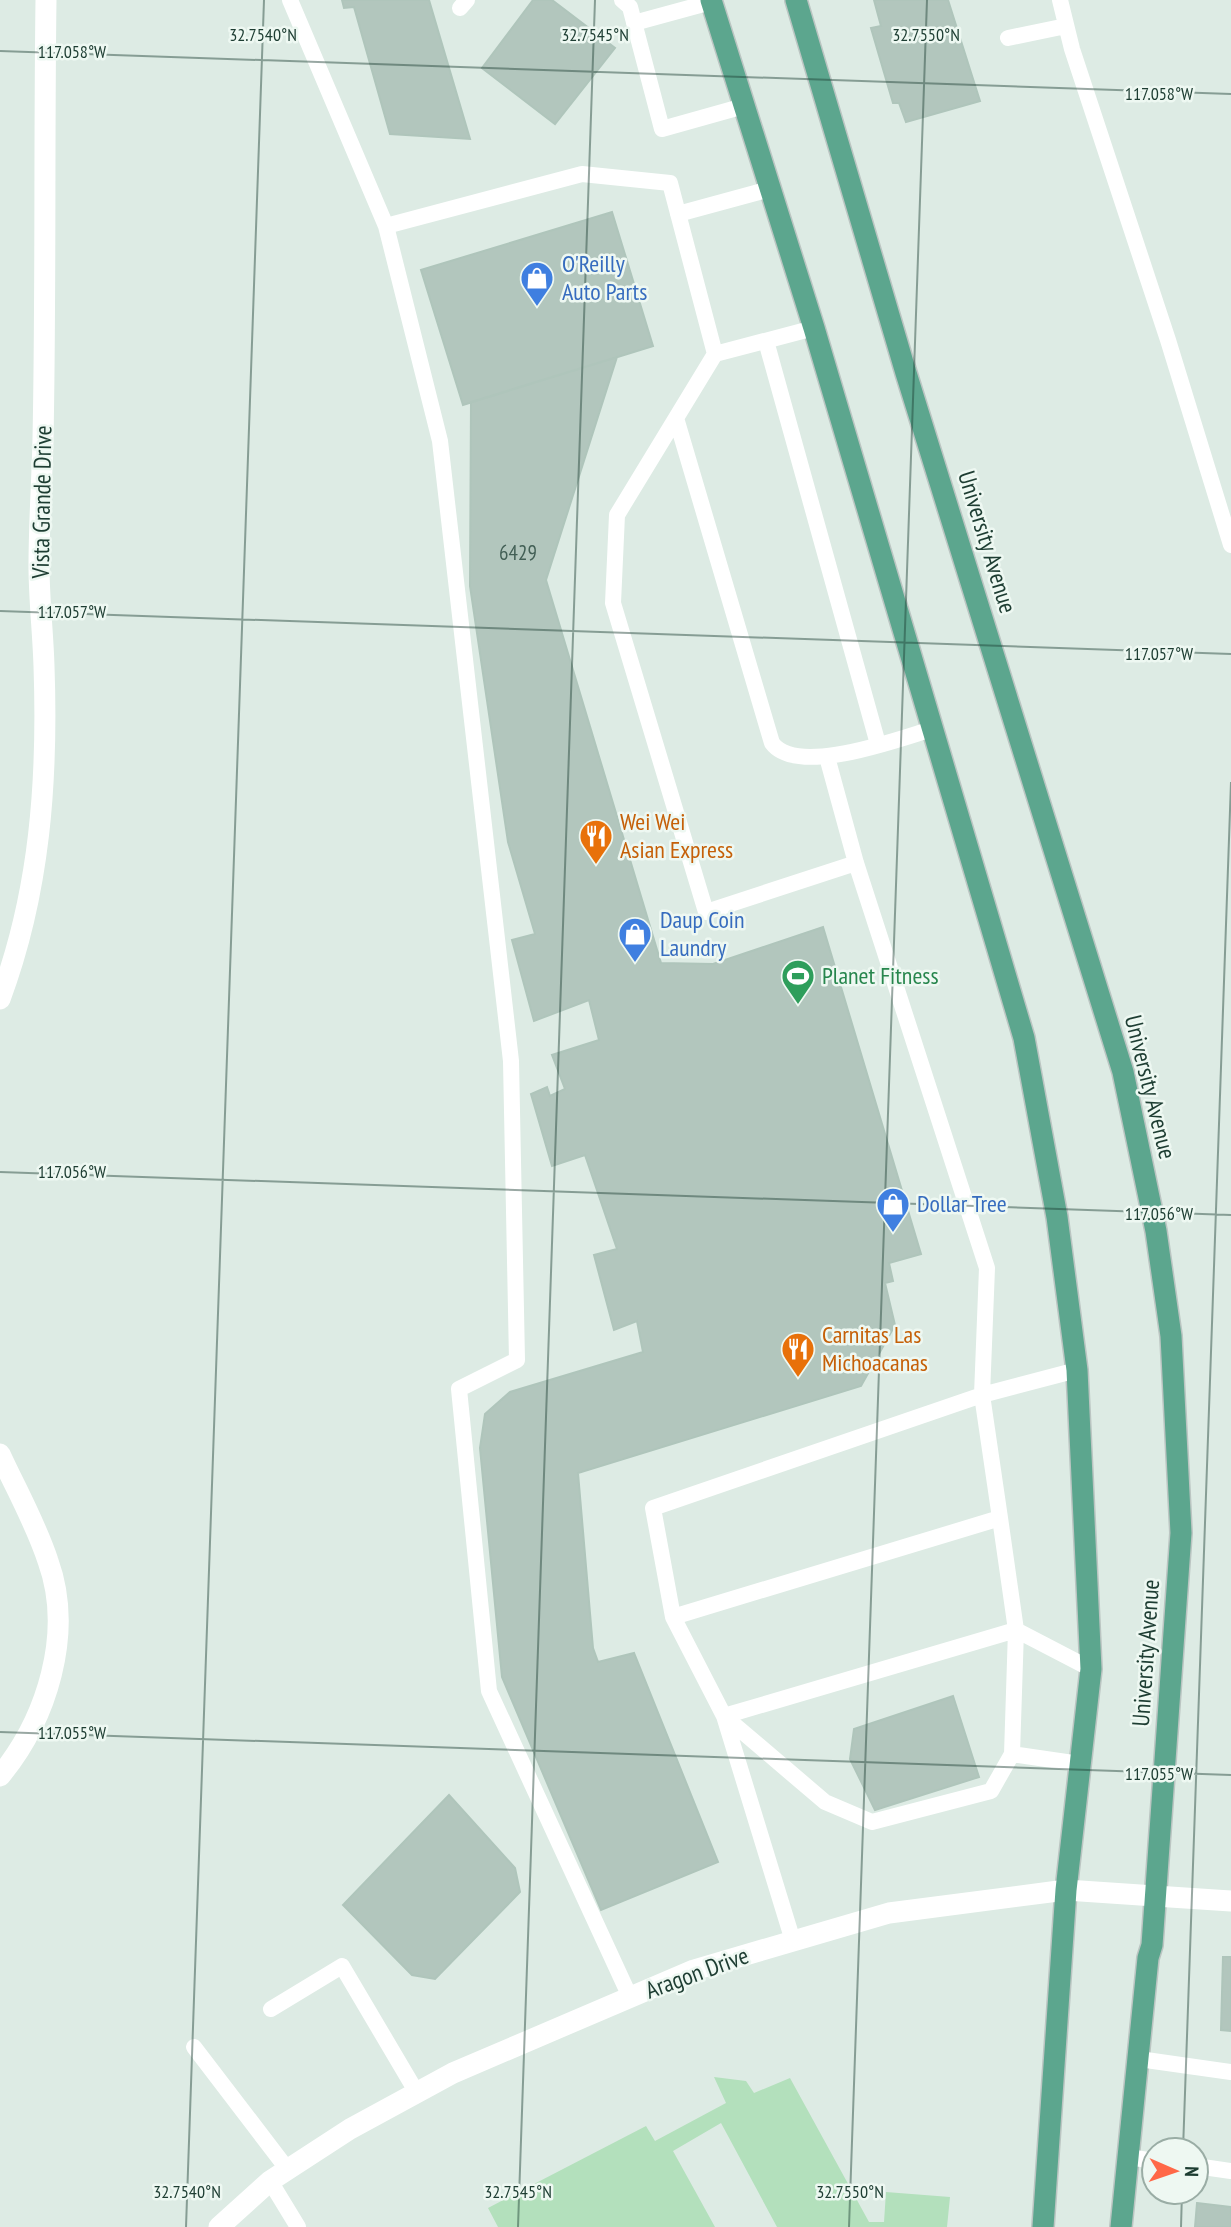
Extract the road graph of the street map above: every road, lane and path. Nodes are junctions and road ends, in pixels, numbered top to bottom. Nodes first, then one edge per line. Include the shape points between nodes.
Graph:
1 (46, 0) edge
2 (290, 0) edge
3 (622, 0) edge
4 (796, 0) edge
5 (1060, 0) edge
6 (711, 1) edge
7 (634, 23) junction
8 (1066, 26) junction
9 (1008, 38) dead end
10 (744, 106) junction
11 (770, 189) junction
12 (678, 214) junction
13 (386, 226) junction
14 (814, 328) junction
15 (766, 341) junction
16 (715, 354) junction
17 (676, 418) junction
18 (1231, 545) edge
19 (933, 729) junction
20 (878, 744) junction
21 (827, 757) junction
22 (856, 863) junction
23 (0, 999) edge
24 (1077, 1370) junction
25 (982, 1395) junction
26 (0, 1454) edge
27 (1000, 1518) junction
28 (673, 1616) junction
29 (1016, 1630) junction
30 (1091, 1669) junction
31 (724, 1716) junction
32 (1012, 1754) junction
33 (1080, 1763) junction
34 (0, 1776) edge
35 (1066, 1890) junction
36 (1155, 1896) junction
37 (1231, 1901) edge
38 (793, 1941) junction
39 (630, 1997) junction
40 (271, 2009) dead end
41 (194, 2047) dead end
42 (1139, 2059) junction
43 (1231, 2072) edge
44 (417, 2093) junction
45 (1129, 2157) junction
46 (1140, 2159) edge
47 (1210, 2168) edge
48 (1231, 2171) edge
49 (279, 2175) junction
50 (219, 2227) edge
51 (298, 2227) edge
52 (1044, 2227) edge
53 (1121, 2227) edge

1 - 23 street, Vista Grande Drive via 39,568 44,782 33,884
2 - 13 lane
3 - 7 lane
4 - 36 main road, University Avenue via 906,373 1123,1072 1156,1231 1171,1336 1181,1533
5 - 8 lane
6 - 7 lane
6 - 10 main road
7 - 10 lane via 662,129
8 - 9 lane
8 - 18 lane
10 - 11 main road
11 - 12 lane
11 - 14 main road
12 - 13 lane via 670,183 582,174
12 - 16 lane
13 - 39 lane via 440,441 511,1061 517,1360 459,1390 489,1691
14 - 15 lane
14 - 19 main road
15 - 16 lane
15 - 20 lane
16 - 17 lane
17 - 21 lane via 772,743 786,754
17 - 22 lane via 617,515 613,603 706,912
19 - 20 lane
19 - 24 main road via 1024,1038 1057,1217
20 - 21 lane
21 - 22 lane
22 - 25 lane via 987,1268
24 - 25 lane
24 - 30 main road
25 - 27 lane
25 - 28 lane via 653,1508
26 - 34 street via 49,1562 57,1623 49,1684 39,1714
27 - 28 lane
27 - 29 lane
28 - 31 lane
29 - 30 lane
29 - 31 lane
29 - 32 lane
30 - 33 main road
31 - 32 lane via 825,1802 872,1822 991,1791
31 - 38 lane
32 - 33 lane
33 - 35 main road
35 - 36 street, Aragon Drive
35 - 38 street, Aragon Drive via 888,1913
35 - 52 main road
36 - 37 street, Aragon Drive
36 - 42 main road, University Avenue
38 - 39 street, Aragon Drive via 694,1970
39 - 44 street, Aragon Drive
40 - 44 lane via 342,1966
41 - 49 lane
42 - 43 lane
42 - 45 main road, University Avenue
44 - 49 street, Aragon Drive
45 - 46 lane
45 - 53 main road, University Avenue
47 - 48 lane
49 - 50 street, Aragon Drive
49 - 51 lane

